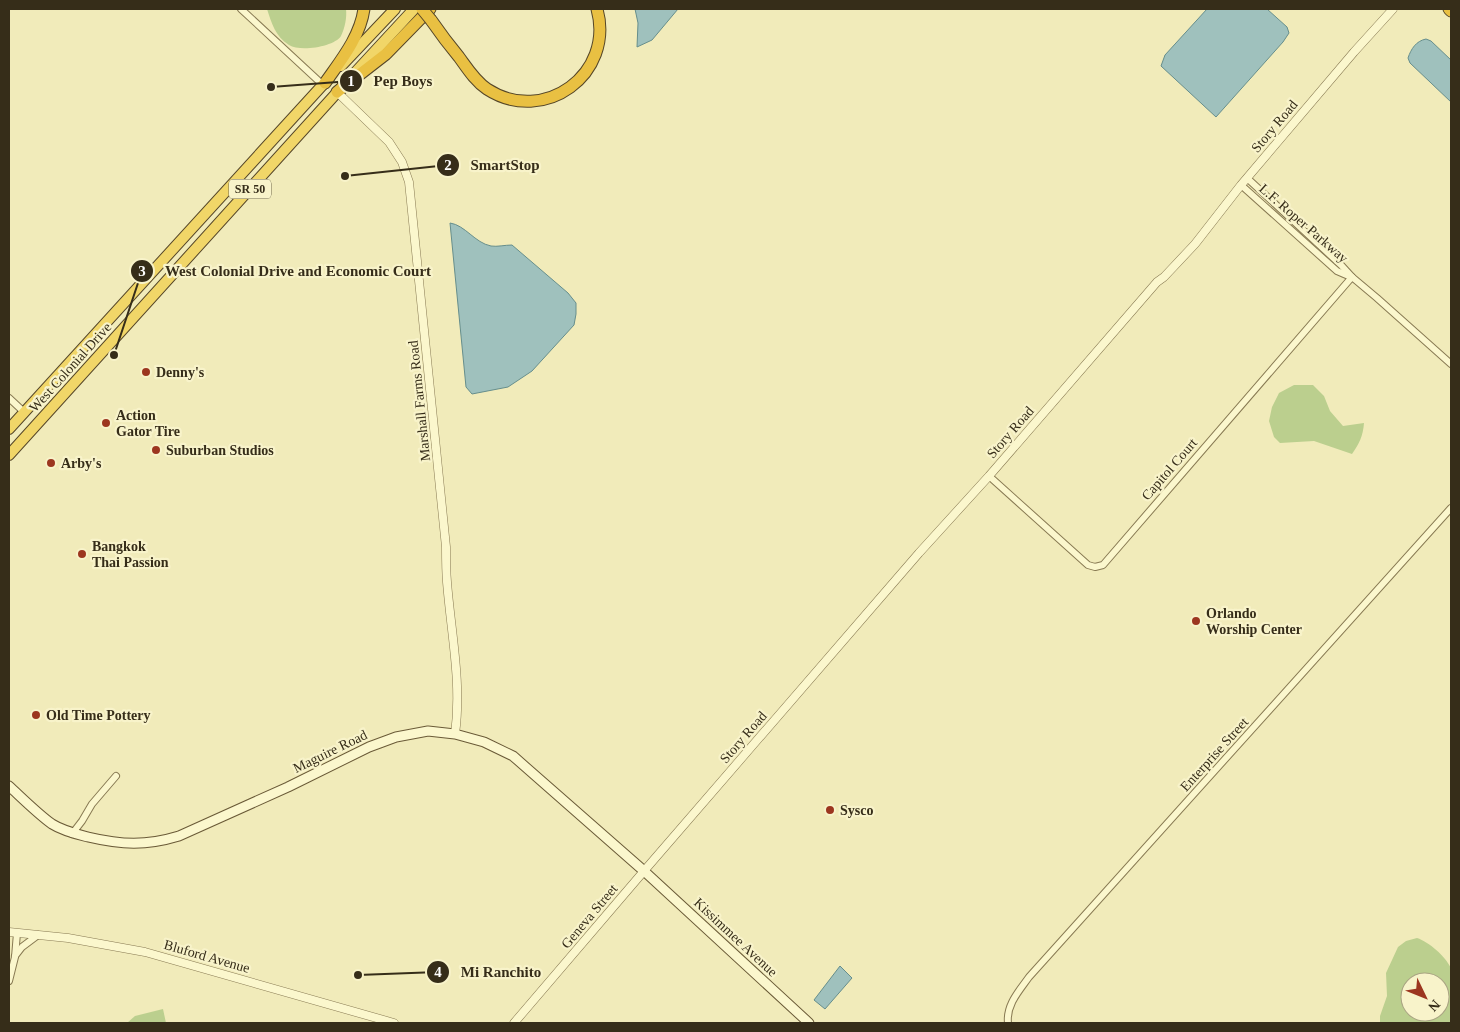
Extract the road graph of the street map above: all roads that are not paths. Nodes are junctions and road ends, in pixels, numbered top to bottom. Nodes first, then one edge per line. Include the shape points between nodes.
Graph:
1 (241, 9) edge
2 (364, 9) edge
3 (395, 9) edge
4 (414, 9) edge
5 (422, 9) edge
6 (591, 9) edge
7 (597, 9) edge
8 (1393, 9) edge
9 (431, 14) edge
10 (324, 84) junction
11 (338, 92) junction
12 (1247, 178) junction
13 (1241, 185) junction
14 (1352, 277) junction
15 (74, 358) junction
16 (1451, 364) edge
17 (86, 370) junction
18 (9, 398) edge
19 (24, 412) junction
20 (9, 429) edge
21 (9, 455) edge
22 (989, 476) junction
23 (1451, 508) edge
24 (455, 734) junction
25 (116, 776) dead end
26 (9, 786) edge
27 (72, 834) junction
28 (644, 871) junction
29 (13, 933) edge
30 (38, 935) junction
31 (15, 957) junction
32 (9, 981) edge
33 (515, 1022) edge
34 (394, 1023) edge
35 (809, 1023) edge
36 (1008, 1023) edge

1 - 10 street
2 - 10 highway via 354,41
3 - 10 highway, West Colonial Drive / SR 50
4 - 11 highway, West Colonial Drive / SR 50
5 - 9 highway, bridge
6 - 9 highway via 594,40 583,66 563,86 537,96 507,93 496,88 482,77
7 - 9 highway via 600,26 592,63 570,88 538,101 508,99 487,89 471,73
8 - 12 street, Story Road
9 - 11 highway
10 - 15 highway, West Colonial Drive / SR 50
11 - 17 highway, West Colonial Drive / SR 50
11 - 24 street, Marshall Farms Road via 389,142 402,162 409,182 446,547 457,686
12 - 13 street, Story Road
12 - 14 street, L.F. Roper Parkway
13 - 14 street, L.F. Roper Parkway via 1337,270
13 - 22 street, Story Road via 1195,244 1157,282
14 - 16 street, L.F. Roper Parkway
14 - 22 street, Capitol Court via 1103,565 1088,565
15 - 17 highway
15 - 19 highway, West Colonial Drive / SR 50
17 - 21 highway, West Colonial Drive / SR 50
18 - 19 street
19 - 20 highway, West Colonial Drive / SR 50
22 - 28 street, Story Road
23 - 36 street, Enterprise Street via 1029,977 1012,1000
24 - 27 main road, Maguire Road via 428,731 396,737 164,840 130,844
24 - 28 main road, Maguire Road via 484,742 513,756
25 - 27 street
26 - 27 main road, Maguire Road via 52,824
28 - 33 street, Geneva Street
28 - 35 main road, Kissimmee Avenue
29 - 30 street, Bluford Avenue
29 - 31 street
30 - 31 street
30 - 34 street, Bluford Avenue via 145,952
31 - 32 street

